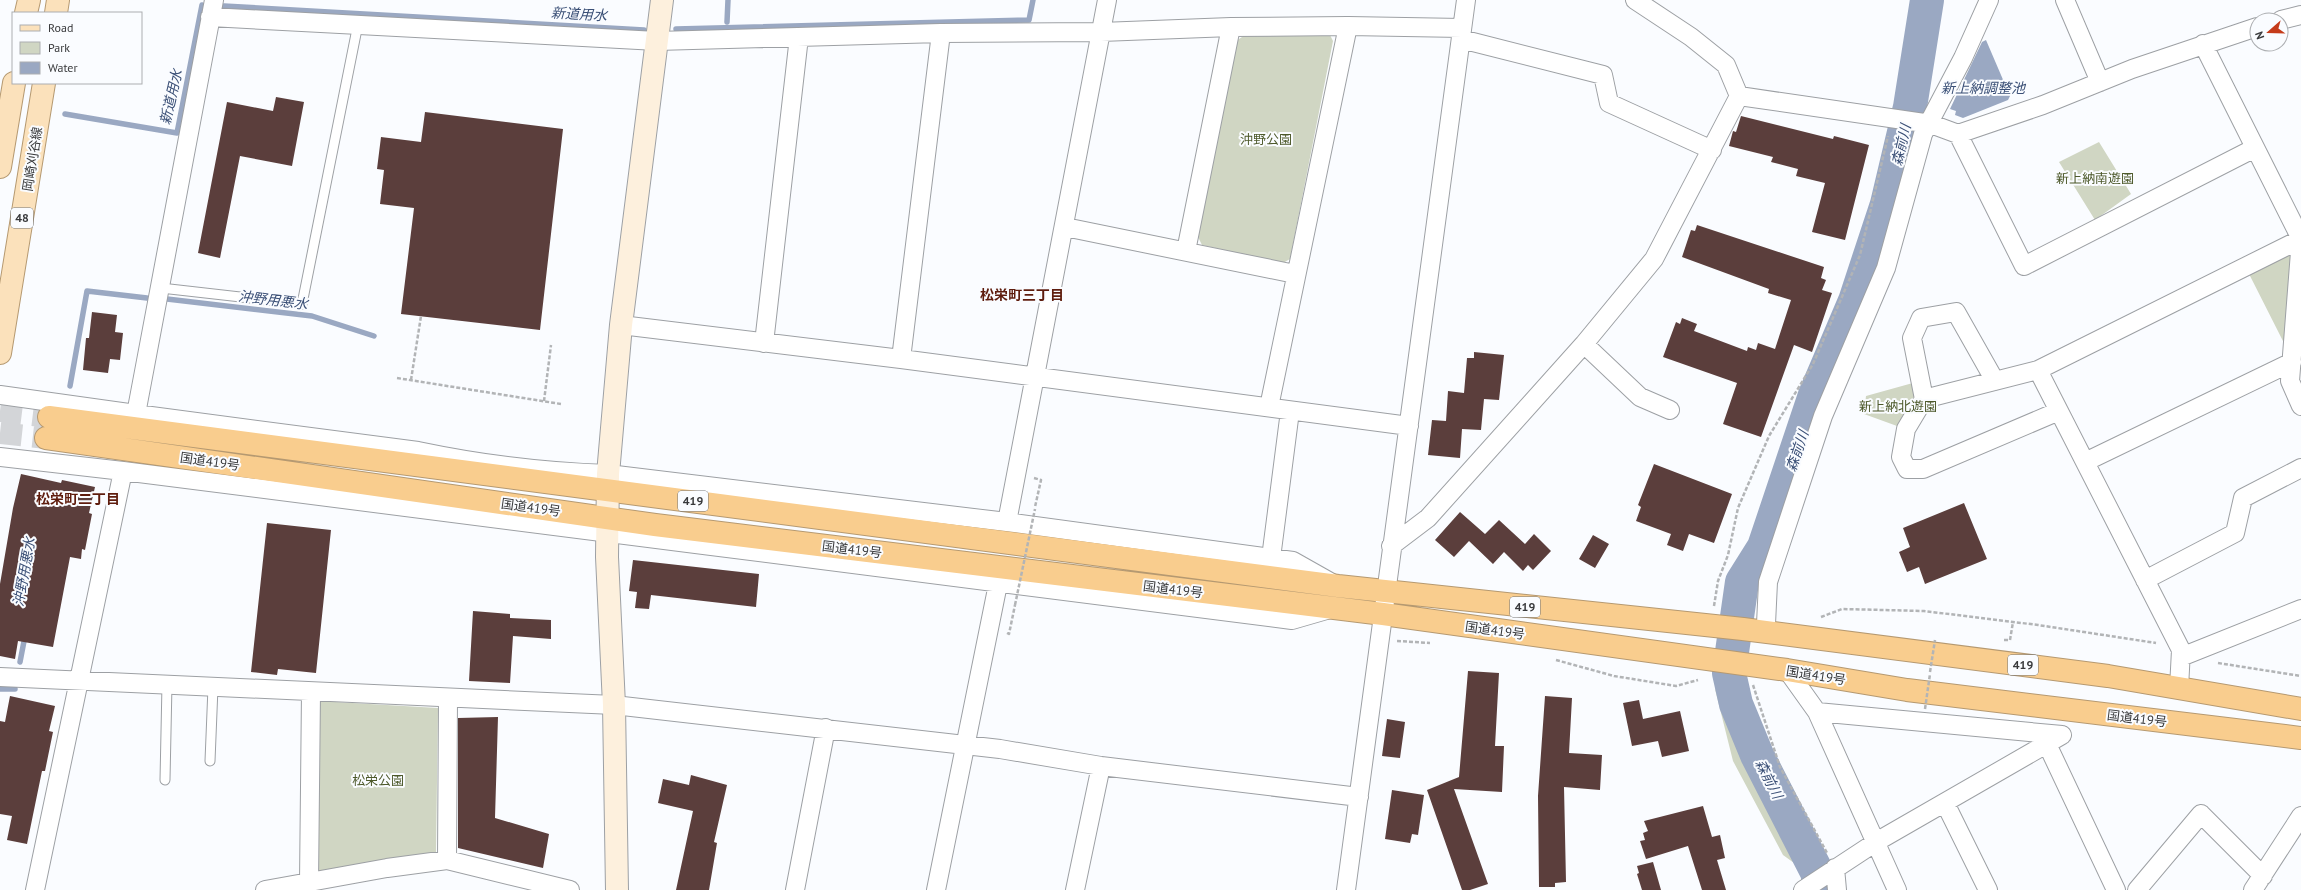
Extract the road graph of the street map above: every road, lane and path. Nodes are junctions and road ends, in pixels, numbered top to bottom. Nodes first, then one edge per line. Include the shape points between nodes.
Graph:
1 (29, 0) edge
2 (58, 0) edge
3 (662, 0) edge
4 (1107, 0) edge
5 (1466, 0) edge
6 (1636, 0) edge
7 (1989, 0) edge
8 (2065, 0) edge
9 (212, 8) edge
10 (26, 12) edge
11 (56, 12) edge
12 (2301, 15) edge
13 (2289, 18) edge
14 (358, 24) junction
15 (1348, 26) junction
16 (1231, 27) junction
17 (2249, 30) edge
18 (1101, 32) junction
19 (941, 33) junction
20 (1461, 33) junction
21 (799, 37) junction
22 (657, 41) junction
23 (2203, 44) junction
24 (2100, 82) junction
25 (14, 84) edge
26 (44, 84) edge
27 (1739, 96) junction
28 (1893, 118) junction
29 (1925, 123) junction
30 (4, 124) edge
31 (1958, 134) junction
32 (2255, 148) junction
33 (1712, 150) junction
34 (0, 167) edge
35 (1065, 227) junction
36 (2301, 239) edge
37 (1186, 251) junction
38 (1295, 274) junction
39 (2299, 286) edge
40 (161, 288) junction
41 (421, 316) dead end
42 (621, 325) junction
43 (764, 343) junction
44 (551, 344) dead end
45 (1584, 344) junction
46 (0, 353) edge
47 (900, 359) junction
48 (2292, 362) junction
49 (2038, 370) junction
50 (397, 378) dead end
51 (1035, 378) junction
52 (411, 380) junction
53 (1995, 381) junction
54 (0, 395) edge
55 (1924, 399) junction
56 (544, 401) junction
57 (561, 404) dead end
58 (2301, 406) edge
59 (1269, 407) junction
60 (1670, 410) dead end
61 (2059, 410) junction
62 (1290, 411) junction
63 (136, 414) junction
64 (1409, 426) junction
65 (0, 457) edge
66 (2085, 462) junction
67 (2301, 468) edge
68 (123, 471) junction
69 (607, 482) junction
70 (1032, 485) dead end
71 (1007, 522) junction
72 (607, 524) junction
73 (1391, 546) junction
74 (1271, 558) junction
75 (2145, 580) junction
76 (998, 584) junction
77 (1338, 586) junction
78 (1386, 592) junction
79 (1015, 604) dead end
80 (1333, 608) junction
81 (2301, 609) edge
82 (1383, 614) junction
83 (1815, 620) dead end
84 (2013, 622) junction
85 (1766, 624) dead end
86 (1712, 626) junction
87 (1935, 640) dead end
88 (2010, 640) dead end
89 (1396, 641) dead end
90 (1434, 643) dead end
91 (2181, 657) junction
92 (1554, 660) dead end
93 (2211, 662) dead end
94 (1754, 666) junction
95 (1787, 670) junction
96 (2301, 676) edge
97 (0, 677) edge
98 (80, 680) junction
99 (1698, 680) dead end
100 (167, 684) junction
101 (213, 687) junction
102 (2179, 688) junction
103 (311, 692) junction
104 (448, 699) junction
105 (614, 705) junction
106 (1925, 709) dead end
107 (2301, 709) edge
108 (1817, 712) junction
109 (826, 728) junction
110 (2301, 738) edge
111 (2047, 744) junction
112 (965, 746) junction
113 (210, 761) dead end
114 (1101, 766) junction
115 (165, 780) dead end
116 (1359, 797) junction
117 (1945, 803) junction
118 (2301, 816) edge
119 (1876, 842) junction
120 (447, 860) junction
121 (1835, 868) junction
122 (2258, 883) edge
123 (310, 886) edge
124 (35, 890) edge
125 (265, 890) edge
126 (570, 890) edge
127 (617, 890) edge
128 (795, 890) edge
129 (936, 890) edge
130 (1076, 890) edge
131 (1346, 890) edge
132 (1803, 890) edge
133 (1837, 890) edge
134 (1897, 890) edge
135 (1988, 890) edge
136 (2116, 890) edge
137 (2137, 890) edge

1 - 10 main road
2 - 11 main road
3 - 22 street
4 - 18 street
5 - 20 street
6 - 27 street via 1691,37 1726,65
7 - 29 street via 1963,58
8 - 24 street
9 - 14 street
9 - 40 street
12 - 13 street
14 - 22 street
14 - 40 lane via 302,304
15 - 16 street
15 - 20 street
15 - 38 street
16 - 18 street
16 - 37 street
17 - 23 street
18 - 19 street
18 - 35 street
19 - 21 street
19 - 47 street
20 - 33 street via 1603,75 1608,103
20 - 64 street
21 - 22 street
21 - 43 street
22 - 42 street
23 - 24 street
23 - 32 street
24 - 31 street
25 - 30 main road
26 - 46 main road, 岡崎刈谷線 / 48
27 - 28 street
27 - 33 street
28 - 29 street
28 - 86 path via 1860,255 1813,364 1769,436 1738,508 1728,555 1718,581
29 - 31 street
29 - 85 street via 1886,268 1823,416 1768,582
30 - 34 main road
31 - 32 street via 2024,266
32 - 36 street
33 - 45 street via 1654,259
35 - 37 street
35 - 51 street
36 - 39 street
36 - 49 street
37 - 38 street
38 - 59 street
39 - 48 street
40 - 63 street
41 - 52 path
42 - 43 street
42 - 69 street
43 - 47 street
44 - 56 path
45 - 60 street via 1640,397
45 - 73 street via 1428,518
47 - 51 street
48 - 58 street via 2290,381
48 - 66 street
49 - 53 street
49 - 61 street
50 - 52 path
51 - 59 street
51 - 71 street
52 - 56 path
53 - 55 street
53 - 55 street via 1956,312 1921,318 1912,338
54 - 63 street
55 - 61 street via 1906,429 1902,457 1908,469 1923,469
56 - 57 path
59 - 62 street
61 - 66 street
62 - 64 street
62 - 74 street
63 - 69 street via 418,451 461,460 577,473
64 - 73 street
65 - 68 street
66 - 75 street
67 - 75 street via 2243,498 2235,533
68 - 72 street
68 - 98 street
69 - 71 street
69 - 72 street
69 - 72 highway, 国道419号 / 419 via 47,428
69 - 77 highway, 国道419号 / 419
70 - 79 path, bridge via 1034,478 1041,480
71 - 74 street
72 - 76 street
72 - 80 highway, 国道419号 / 419
72 - 105 street
73 - 78 street
74 - 77 street via 1293,561
75 - 91 street via 2181,650
76 - 80 street via 1292,620
76 - 112 street
77 - 78 highway, 国道419号 / 419
78 - 82 street
78 - 86 highway, 国道419号 / 419
80 - 82 highway, 国道419号 / 419
81 - 91 street
82 - 94 highway, 国道419号 / 419
82 - 116 street
83 - 84 path via 1842,609 1924,611
84 - 88 path
84 - 91 path via 2164,645
86 - 102 highway, 国道419号 / 419 via 2108,676
87 - 106 path, bridge
89 - 90 path
91 - 102 street
92 - 99 path via 1614,676 1676,686
93 - 96 path
94 - 95 highway, 国道419号 / 419
94 - 121 path via 1753,688 1780,767
95 - 108 street
95 - 110 highway, 国道419号 / 419 via 1907,690
97 - 98 street
98 - 100 street
98 - 124 street
100 - 101 street
100 - 115 lane
101 - 103 street
101 - 113 lane
102 - 107 highway, 国道419号 / 419
103 - 104 street
103 - 123 street
104 - 105 street
104 - 120 street
105 - 109 street
105 - 127 street
108 - 111 street via 2062,735
108 - 119 street
109 - 112 street
109 - 128 street
111 - 117 street
111 - 136 street
112 - 114 street via 1000,749
112 - 129 street
114 - 116 street
114 - 130 street
116 - 131 street
117 - 119 street
117 - 135 street
118 - 122 street
119 - 121 street
119 - 134 street
120 - 123 street
120 - 126 street
121 - 132 street
121 - 133 street
122 - 137 street via 2200,814
123 - 125 street

